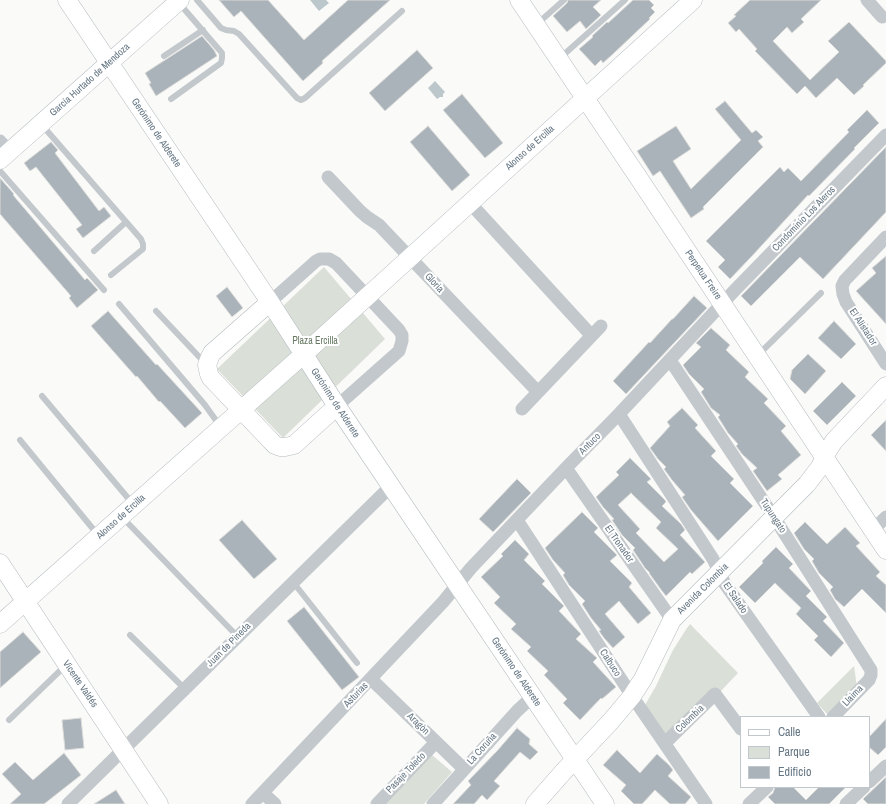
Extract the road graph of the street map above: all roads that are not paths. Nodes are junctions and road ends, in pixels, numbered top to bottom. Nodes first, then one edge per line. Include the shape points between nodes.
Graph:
1 (67, 0) edge
2 (197, 0) edge
3 (519, 0) edge
4 (564, 0) edge
5 (625, 0) edge
6 (693, 0) edge
7 (867, 0) edge
8 (179, 1) edge
9 (402, 12) dead end
10 (882, 17) dead end
11 (536, 25) junction
12 (203, 30) junction
13 (164, 56) dead end
14 (559, 59) junction
15 (109, 63) junction
16 (585, 98) junction
17 (170, 99) dead end
18 (41, 124) junction
19 (886, 135) edge
20 (3, 151) edge
21 (0, 171) edge
22 (328, 177) dead end
23 (470, 203) junction
24 (126, 222) junction
25 (886, 237) edge
26 (94, 251) dead end
27 (410, 257) junction
28 (111, 275) dead end
29 (104, 290) dead end
30 (821, 293) dead end
31 (368, 296) junction
32 (270, 302) junction
33 (119, 304) dead end
34 (723, 304) junction
35 (156, 311) dead end
36 (600, 326) dead end
37 (591, 335) junction
38 (304, 354) junction
39 (757, 356) junction
40 (670, 360) junction
41 (886, 364) edge
42 (207, 365) junction
43 (886, 386) edge
44 (538, 392) junction
45 (42, 396) dead end
46 (337, 406) junction
47 (522, 408) dead end
48 (241, 410) junction
49 (619, 414) junction
50 (221, 428) junction
51 (20, 440) dead end
52 (825, 457) junction
53 (566, 468) junction
54 (391, 486) junction
55 (128, 510) junction
56 (774, 517) junction
57 (886, 517) edge
58 (517, 520) junction
59 (873, 530) junction
60 (99, 536) junction
61 (886, 550) edge
62 (0, 563) edge
63 (719, 572) junction
64 (294, 582) junction
65 (458, 585) junction
66 (26, 602) junction
67 (672, 620) junction
68 (0, 624) edge
69 (130, 635) dead end
70 (238, 637) junction
71 (357, 663) dead end
72 (67, 664) junction
73 (872, 673) joint
74 (371, 679) junction
75 (185, 689) junction
76 (532, 696) junction
77 (632, 696) junction
78 (818, 716) edge
79 (834, 716) edge
80 (9, 720) dead end
81 (740, 728) edge
82 (436, 742) junction
83 (665, 743) junction
84 (123, 750) junction
85 (574, 759) junction
86 (886, 766) edge
87 (464, 769) junction
88 (870, 781) edge
89 (765, 788) edge
90 (863, 788) edge
91 (263, 793) junction
92 (68, 804) edge
93 (160, 804) edge
94 (252, 804) edge
95 (274, 804) edge
96 (377, 804) edge
97 (433, 804) edge
98 (535, 804) edge
99 (605, 804) edge
100 (706, 804) edge
101 (749, 804) edge
102 (846, 804) edge

1 - 15 street, Gerónimo de Alderete
2 - 9 lane via 221,28 239,34 301,100
3 - 11 street, Perpetua Freire
4 - 11 lane
5 - 14 lane
6 - 16 street, Alonso de Ercilla
7 - 10 street
8 - 12 lane
8 - 15 street, García Hurtado de Mendoza
11 - 14 street, Perpetua Freire
12 - 13 lane
12 - 17 lane via 222,53 221,63
14 - 16 street, Perpetua Freire
15 - 18 street, García Hurtado de Mendoza
15 - 32 street, Gerónimo de Alderete
16 - 23 street, Alonso de Ercilla
16 - 34 street, Perpetua Freire
18 - 20 street, García Hurtado de Mendoza
18 - 24 lane
19 - 34 street, Condominio Los Aleros
21 - 29 lane
22 - 27 street, Gloria
23 - 27 street, Alonso de Ercilla
23 - 37 street
24 - 26 lane
24 - 28 lane via 141,239 143,249
25 - 41 street, El Alistador via 842,286 846,302
27 - 31 street, Alonso de Ercilla
27 - 44 street, Gloria
30 - 39 lane
31 - 32 street via 336,263 325,258 316,261
31 - 38 street, Alonso de Ercilla
31 - 46 street via 399,330 402,335 401,346 396,354
32 - 38 street, Gerónimo de Alderete
32 - 42 street via 212,353
33 - 50 lane via 205,405
34 - 39 street, Perpetua Freire
34 - 40 street, Antuco
35 - 42 lane
36 - 37 street
37 - 44 street
38 - 46 street, Gerónimo de Alderete
38 - 48 street, Alonso de Ercilla
39 - 52 street, Perpetua Freire
40 - 49 street, Antuco
40 - 56 street, Tupungato
42 - 48 street via 211,378
43 - 52 street, Avenida Colombia via 834,441
44 - 47 street
45 - 55 lane
46 - 48 street via 294,445 285,447 271,441
46 - 54 street, Gerónimo de Alderete
48 - 50 street, Alonso de Ercilla
49 - 53 street, Antuco
49 - 63 street, El Salado
50 - 55 street, Alonso de Ercilla
51 - 60 lane
52 - 56 street, Avenida Colombia via 812,478
52 - 59 street, Perpetua Freire
53 - 58 street, Antuco
53 - 67 street, El Tronador
54 - 64 street, Juan de Pineda
54 - 65 street, Gerónimo de Alderete
55 - 60 street, Alonso de Ercilla
55 - 70 lane
56 - 63 street, Avenida Colombia
56 - 73 street, Tupungato
57 - 59 street
58 - 65 street, Antuco
58 - 77 street, Calbuco
59 - 61 street, Perpetua Freire
60 - 66 street, Alonso de Ercilla
62 - 66 street, Vicente Valdés
63 - 67 street, Avenida Colombia
63 - 78 street, El Salado
64 - 70 street, Juan de Pineda
64 - 71 lane
65 - 74 street, Asturias
65 - 76 street, Gerónimo de Alderete
66 - 68 street, Alonso de Ercilla
66 - 72 street, Vicente Valdés
67 - 77 street, Avenida Colombia
69 - 75 lane
70 - 75 street, Juan de Pineda
72 - 80 lane
72 - 84 street, Vicente Valdés
73 - 79 street, Llaima via 869,680
74 - 82 street, Aragòn
74 - 91 street, Asturias
75 - 84 street, Juan de Pineda
76 - 85 street, Gerónimo de Alderete
76 - 87 street, La Coruña
77 - 83 street, Calbuco
77 - 85 street, Avenida Colombia
81 - 83 street, Colombia via 715,694
82 - 87 street, Aragòn
82 - 96 street, Pasaje Toledo
83 - 100 street, Calbuco
84 - 92 street, Juan de Pineda
84 - 93 street, Vicente Valdés
85 - 98 street, Avenida Colombia
85 - 99 street, Gerónimo de Alderete
86 - 88 street
87 - 97 street, La Coruña
89 - 101 street
90 - 102 street
91 - 94 street, Asturias
91 - 95 street

